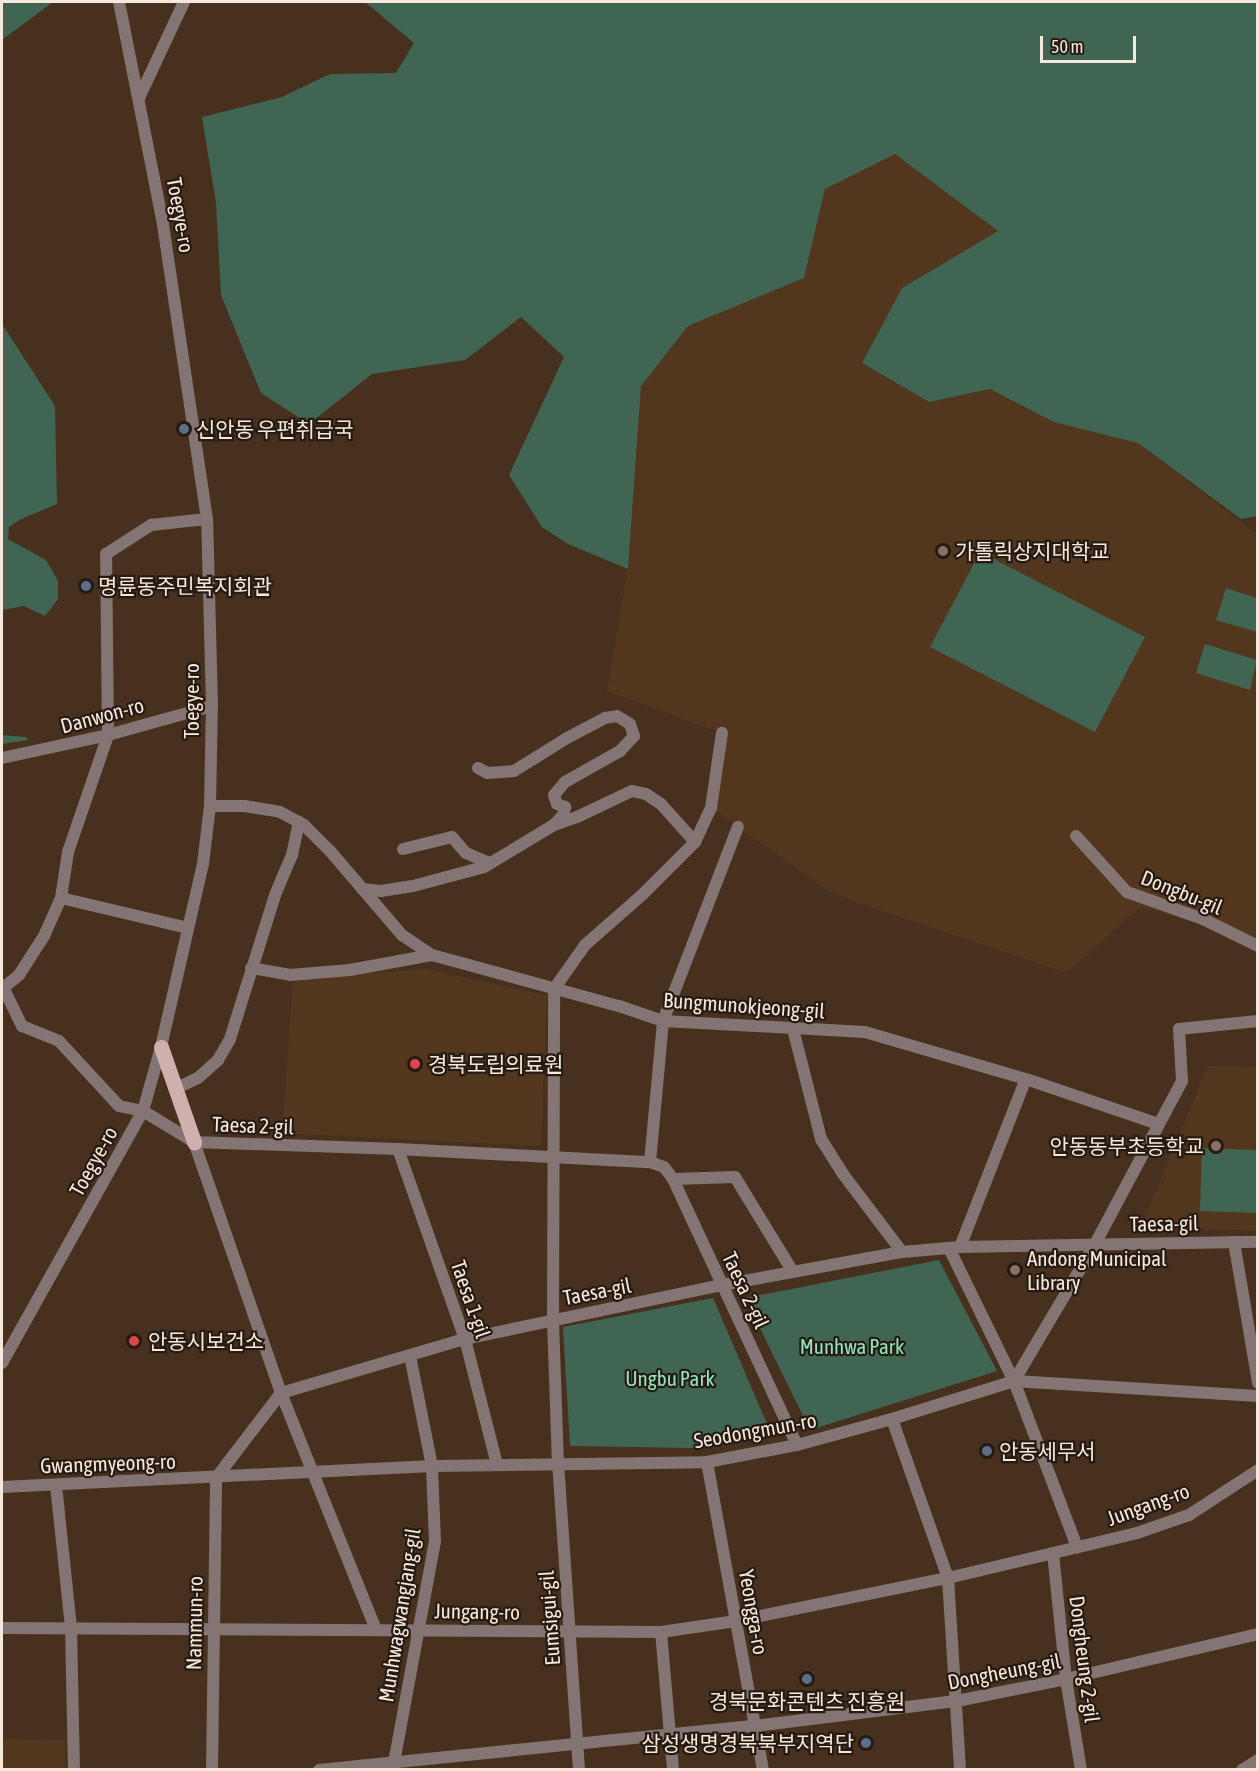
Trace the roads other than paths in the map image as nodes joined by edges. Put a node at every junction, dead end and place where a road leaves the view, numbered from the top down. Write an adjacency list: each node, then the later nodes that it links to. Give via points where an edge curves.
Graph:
1 (119, 2): 3 (street, Toegye-ro)
2 (184, 2): 3 (street)
3 (139, 98): 4 (street, Toegye-ro, via 188,376)
4 (207, 519): 5 (street, Toegye-ro); 7 (street, via 152,525 106,554)
5 (212, 706): 7 (street, Danwon-ro); 10 (street, Toegye-ro)
6 (722, 733): 15 (street, via 711,808)
7 (108, 735): 8 (street, Danwon-ro); 19 (street, via 68,852)
8 (2, 758)
9 (478, 768): 12 (street, via 487,772 514,771 605,718 617,716 630,724 634,736 620,752 565,782 554,795 557,804 565,807)
10 (210, 806): 11 (street, Bungmunokjeong-gil, via 280,812); 20 (street, Toegye-ro, via 203,864)
11 (299, 822): 18 (street, Bungmunokjeong-gil); 23 (street, via 292,855)
12 (554, 825): 15 (street, via 632,791 661,804); 17 (street)
13 (738, 827): 27 (street)
14 (1076, 836): 21 (street, Dongbu-gil, via 1127,892 1203,919)
15 (695, 842): 25 (street, via 585,945)
16 (403, 849): 17 (street, via 452,837 466,853)
17 (490, 863): 18 (street, via 413,886 381,891)
18 (362, 889): 22 (street, Bungmunokjeong-gil, via 402,935)
19 (61, 898): 20 (street); 24 (street, via 44,936 19,975)
20 (188, 928): 29 (street, Toegye-ro)
21 (1257, 946)
22 (432, 955): 23 (street, via 350,970 290,975); 25 (street, Bungmunokjeong-gil)
23 (251, 968): 31 (street, via 230,1039 218,1060 198,1078)
24 (2, 987): 32 (street, via 22,1026 59,1041 119,1106)
25 (554, 989): 27 (street, Bungmunokjeong-gil); 36 (street)
26 (1257, 1021): 33 (street, via 1179,1029 1182,1082)
27 (663, 1022): 28 (street, Bungmunokjeong-gil); 37 (street)
28 (793, 1029): 30 (street, Bungmunokjeong-gil, via 865,1032); 43 (street, via 821,1139)
29 (161, 1047): 31 (main road); 32 (street, Toegye-ro)
30 (1026, 1079): 33 (street, Bungmunokjeong-gil); 42 (street)
31 (175, 1089): 34 (main road)
32 (142, 1111): 34 (street); 49 (street, Toegye-ro)
33 (1158, 1124): 41 (street)
34 (194, 1142): 35 (street, Taesa 2-gil); 52 (street, Taesa 2-gil)
35 (398, 1149): 36 (street, Taesa 2-gil); 47 (street, Taesa 1-gil)
36 (554, 1157): 37 (street, Taesa 2-gil); 46 (street, Eumsigui-gil)
37 (650, 1162): 38 (street, Taesa 2-gil, via 664,1167)
38 (673, 1179): 44 (street, via 735,1177); 45 (street, Taesa 2-gil)
39 (1234, 1242): 40 (street, Taesa-gil); 41 (street, Taesa-gil); 51 (street)
40 (1257, 1242)
41 (1095, 1244): 42 (street, Taesa-gil); 50 (street)
42 (955, 1247): 43 (street, Taesa-gil); 50 (street)
43 (902, 1252): 44 (street, Taesa-gil)
44 (793, 1272): 45 (street, Taesa-gil)
45 (722, 1285): 46 (street, Taesa-gil); 55 (street, Taesa 2-gil)
46 (553, 1319): 47 (street, Taesa-gil); 57 (street, Eumsigui-gil)
47 (465, 1339): 48 (street, Taesa-gil); 58 (street, Taesa 1-gil)
48 (410, 1356): 52 (street, Taesa-gil); 59 (street)
49 (2, 1363)
50 (1014, 1381): 53 (street, Seodongmun-ro); 54 (street, Seodongmun-ro); 65 (street)
51 (1257, 1383)
52 (281, 1393): 61 (street, Taesa 2-gil); 62 (street)
53 (1257, 1396)
54 (892, 1419): 55 (street, Seodongmun-ro); 67 (street)
55 (797, 1445): 56 (street, Seodongmun-ro)
56 (707, 1462): 57 (street, Seodongmun-ro); 68 (street, Yeongga-ro)
57 (558, 1464): 58 (street, Seodongmun-ro); 74 (street, Eumsigui-gil)
58 (497, 1465): 59 (street, Seodongmun-ro)
59 (432, 1466): 61 (street, Seodongmun-ro); 73 (street, Munhwagwangjang-gil, via 435,1542)
60 (1257, 1470): 65 (street, Jungang-ro, via 1189,1515 1137,1533)
61 (313, 1473): 62 (street, Seodongmun-ro); 72 (street, Taesa 2-gil)
62 (216, 1478): 63 (street, Gwangmyeong-ro); 71 (street, Nammun-ro)
63 (56, 1485): 64 (street, Gwangmyeong-ro); 70 (street)
64 (2, 1487)
65 (1077, 1547): 66 (street, Jungang-ro)
66 (1053, 1553): 67 (street, Jungang-ro); 77 (street, Dongheung 2-gil)
67 (948, 1578): 68 (street, Jungang-ro); 78 (street)
68 (736, 1621): 75 (street, Jungang-ro); 79 (street, Yeongga-ro)
69 (2, 1628): 70 (street, Jungang-ro)
70 (71, 1629): 71 (street, Jungang-ro); 84 (street)
71 (214, 1629): 72 (street, Jungang-ro); 85 (street, Nammun-ro)
72 (376, 1630): 73 (street, Jungang-ro)
73 (418, 1630): 74 (street, Jungang-ro); 83 (street, Munhwagwangjang-gil)
74 (569, 1632): 75 (street, Jungang-ro); 81 (street, Eumsigui-gil)
75 (661, 1632): 80 (street)
76 (1257, 1634): 77 (street, Dongheung-gil)
77 (1066, 1679): 78 (street, Dongheung-gil); 91 (street, Dongheung 2-gil)
78 (957, 1701): 79 (street, Dongheung-gil); 90 (street)
79 (755, 1726): 80 (street, Dongheung-gil); 89 (street, Yeongga-ro)
80 (670, 1734): 81 (street, Dongheung-gil); 88 (street)
81 (577, 1743): 83 (street, Dongheung-gil); 87 (street, Eumsigui-gil)
82 (1257, 1760): 92 (street)
83 (393, 1766): 86 (street, Dongheung-gil)
84 (74, 1770)
85 (212, 1770)
86 (318, 1770)
87 (579, 1770)
88 (673, 1770)
89 (763, 1770)
90 (960, 1770)
91 (1081, 1770)
92 (1242, 1770)

